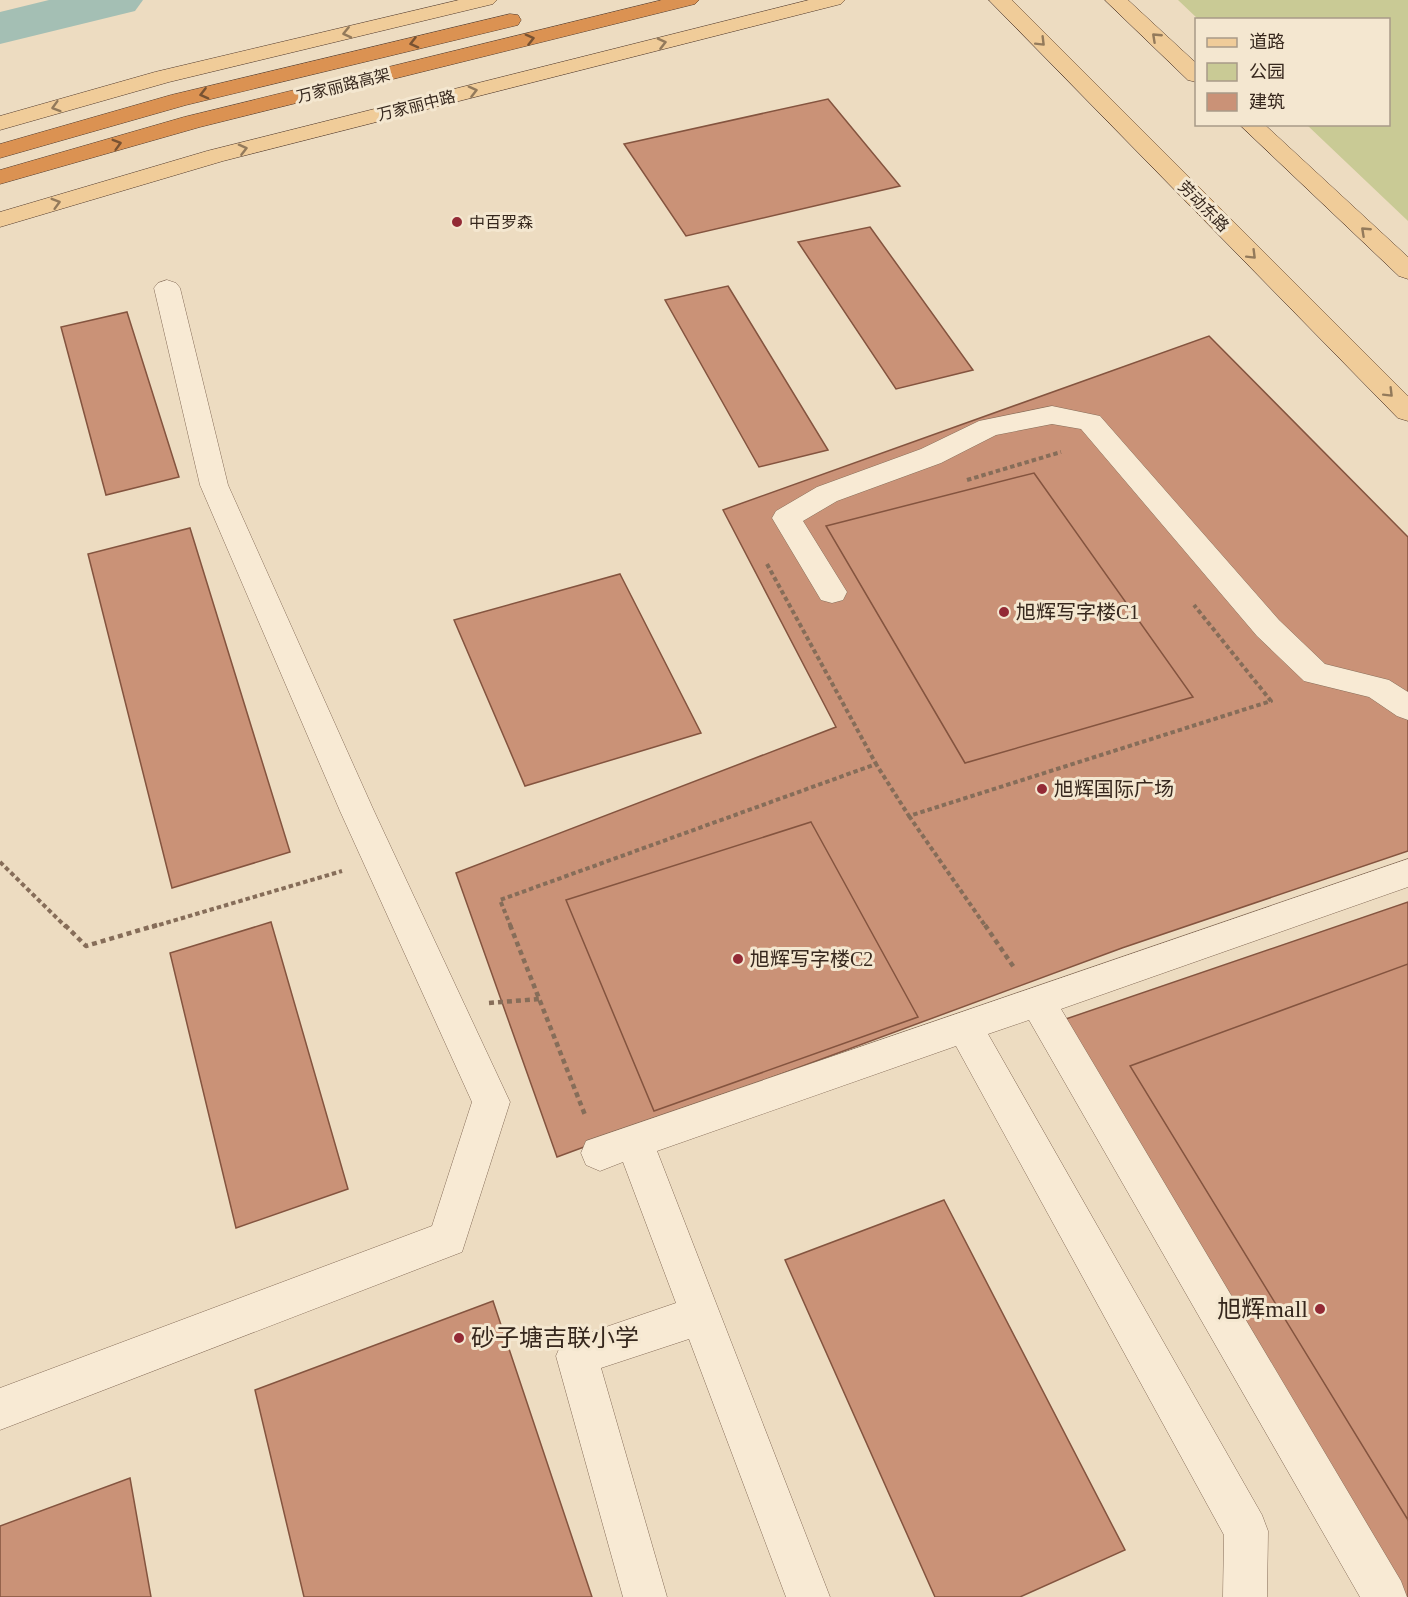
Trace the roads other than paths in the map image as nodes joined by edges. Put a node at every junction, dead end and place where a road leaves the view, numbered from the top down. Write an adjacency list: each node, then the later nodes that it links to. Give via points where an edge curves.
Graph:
1 (486, 0): 8 (main road, one-way to 8, via 163,77)
2 (688, 0): 11 (highway, 万家丽路高架, one-way to 2, via 192,122)
3 (834, 0): 12 (main road, 万家丽中路, one-way to 3, via 215,156)
4 (1000, 0): 15 (main road, 劳动东路, one-way to 15)
5 (1116, 0): 7 (main road, one-way to 5)
6 (535, 14): 10 (highway, 万家丽路高架, one-way to 10, via 179,100)
7 (1195, 73)
8 (0, 123)
9 (1252, 126): 13 (main road, one-way to 9)
10 (0, 151)
11 (0, 177)
12 (0, 220)
13 (1408, 271)
14 (167, 288): 22 (lane, via 214,485 491,1102 448,1239)
15 (1408, 412)
16 (832, 592): 17 (lane, via 786,518 826,494 931,456 989,427 1052,415 1090,422 1268,628 1315,673 1378,688)
17 (1408, 708)
18 (1408, 873): 19 (lane)
19 (1037, 1001): 20 (lane); 26 (lane)
20 (964, 1026): 21 (lane, via 617,1147); 25 (lane, via 1246,1531)
21 (701, 1315): 23 (lane, via 577,1356); 24 (lane)
22 (0, 1409)
23 (645, 1597)
24 (808, 1597)
25 (1245, 1597)
26 (1385, 1597)

